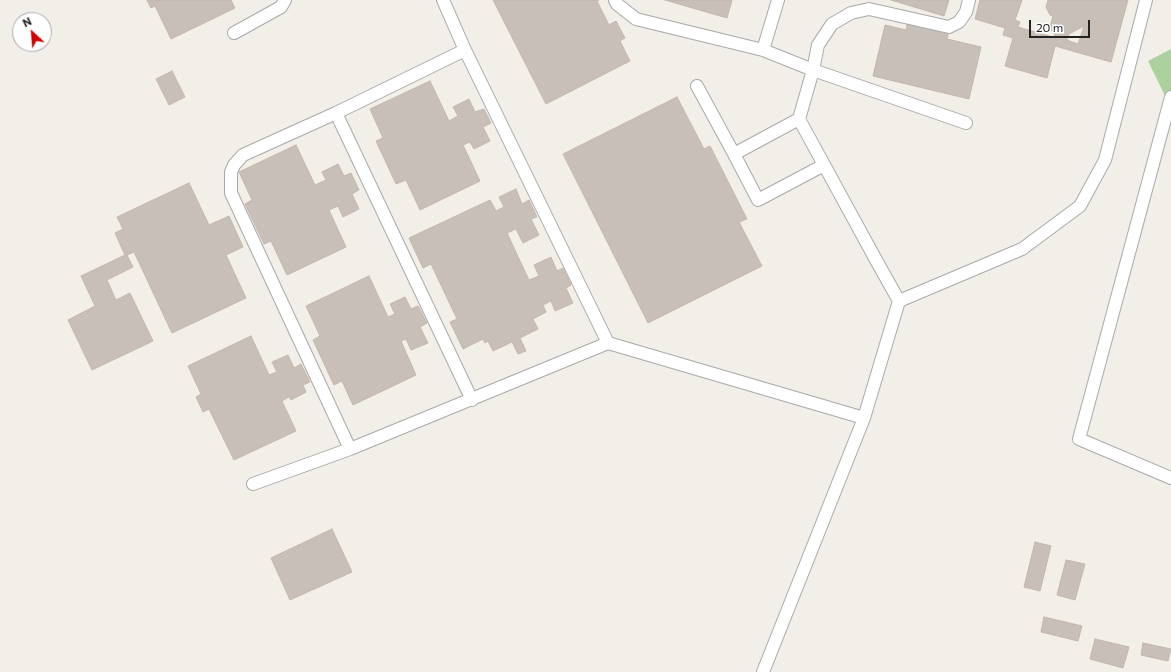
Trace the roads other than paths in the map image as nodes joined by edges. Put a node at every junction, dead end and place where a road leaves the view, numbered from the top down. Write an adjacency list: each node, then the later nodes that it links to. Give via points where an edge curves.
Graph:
1 (285, 0): 7 (lane, via 281,7)
2 (443, 0): 8 (lane)
3 (615, 0): 9 (lane, via 636,19)
4 (778, 0): 9 (lane)
5 (970, 0): 10 (lane, via 959,22 949,27 869,9 851,13 832,24 818,45)
6 (1146, 0): 18 (lane, via 1105,160 1080,206 1022,249)
7 (234, 33)
8 (465, 50): 13 (lane); 19 (lane)
9 (763, 50): 10 (lane)
10 (813, 70): 14 (lane); 15 (lane)
11 (697, 86): 16 (lane)
12 (1171, 97): 23 (lane, via 1079,439)
13 (336, 113): 20 (lane); 22 (lane, via 242,155 231,172 231,193)
14 (799, 119): 16 (lane); 17 (lane)
15 (966, 123)
16 (734, 154): 17 (lane, via 758,200)
17 (824, 165): 18 (lane)
18 (899, 301): 21 (lane)
19 (608, 343): 20 (lane); 21 (lane)
20 (472, 400): 22 (lane)
21 (864, 418): 25 (lane)
22 (350, 449): 24 (lane)
23 (1171, 478)
24 (253, 484)
25 (763, 672)

